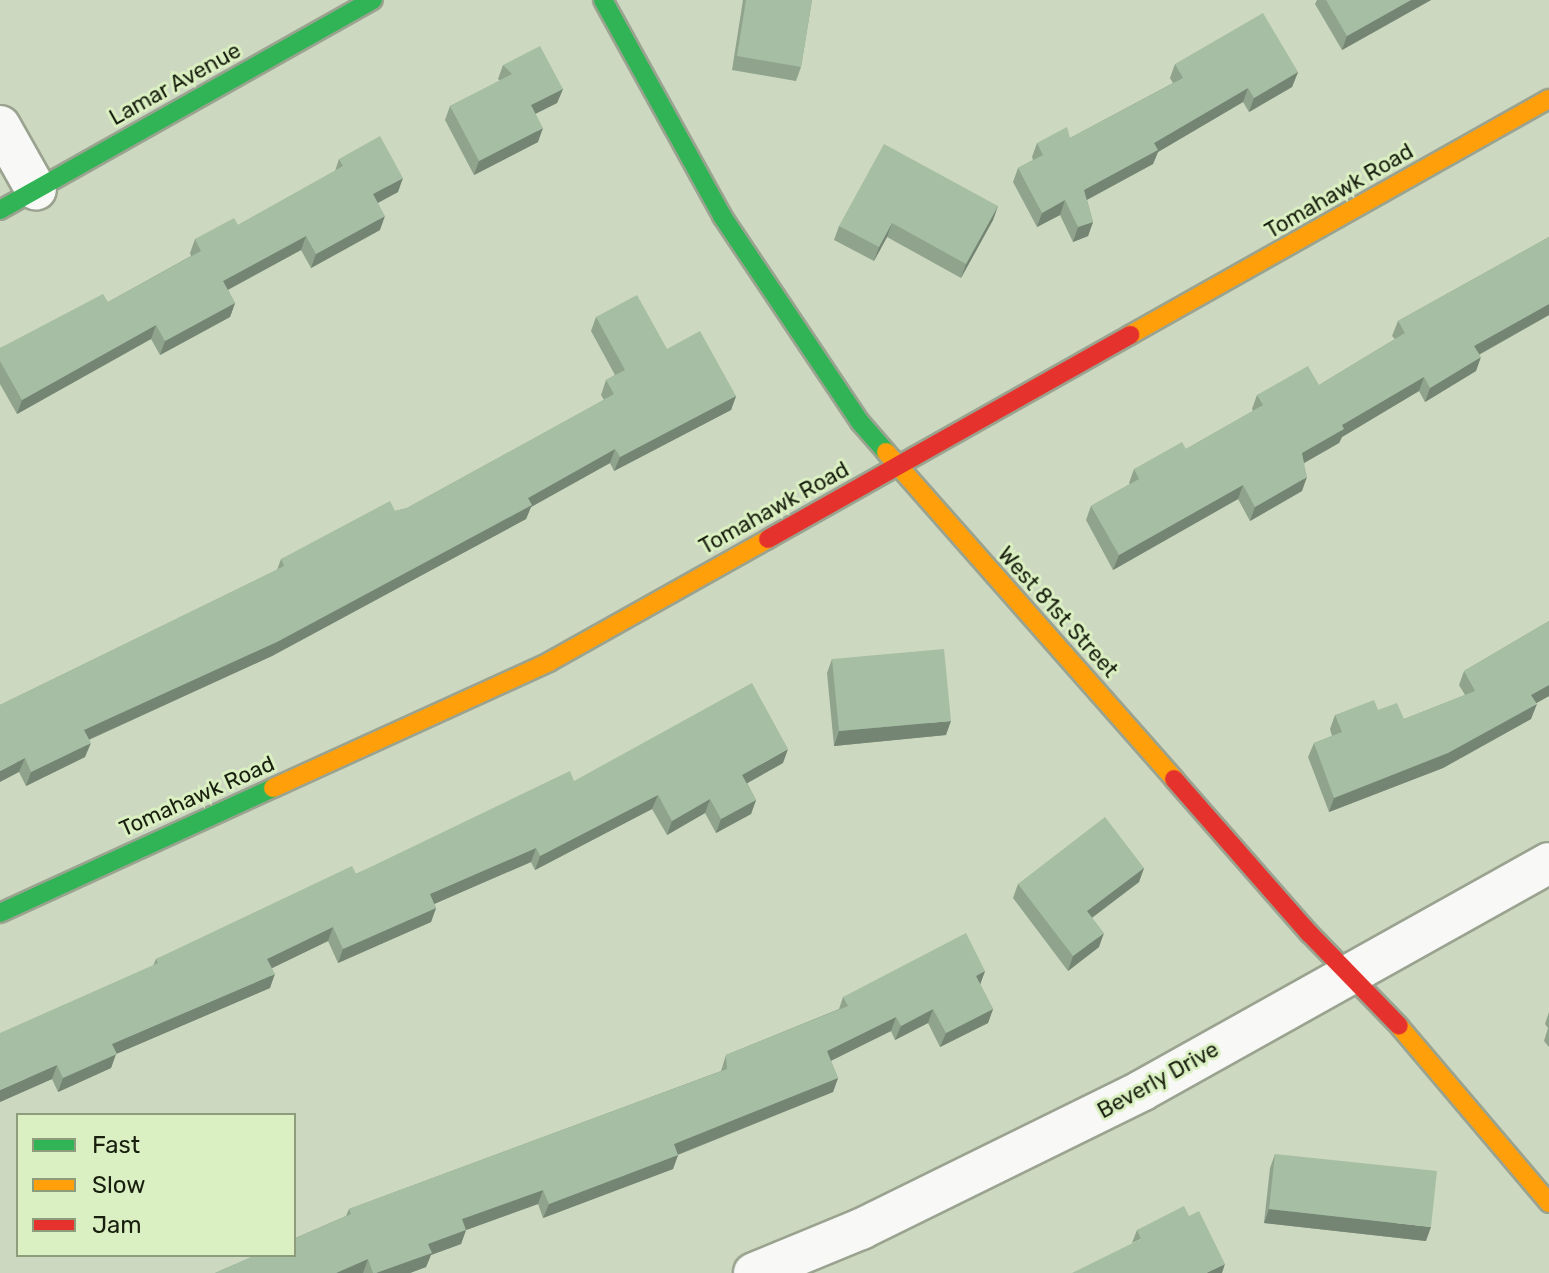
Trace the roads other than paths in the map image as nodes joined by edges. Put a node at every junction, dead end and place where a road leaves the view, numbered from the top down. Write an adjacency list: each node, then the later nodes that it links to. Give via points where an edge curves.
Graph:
1 (373, 0): 5 (street, Lamar Avenue)
2 (603, 0): 7 (street, West 81st Street, via 730,229 805,344)
3 (1549, 99): 7 (street, Tomahawk Road)
4 (0, 126): 5 (street)
5 (36, 190): 6 (street, Lamar Avenue)
6 (0, 210)
7 (897, 467): 9 (street, Tomahawk Road, via 549,662); 10 (street, West 81st Street)
8 (1549, 863): 10 (street, Beverly Drive)
9 (0, 913)
10 (1351, 975): 11 (street, West 81st Street); 12 (street, Beverly Drive, via 1022,1153)
11 (1549, 1203)
12 (754, 1273)

